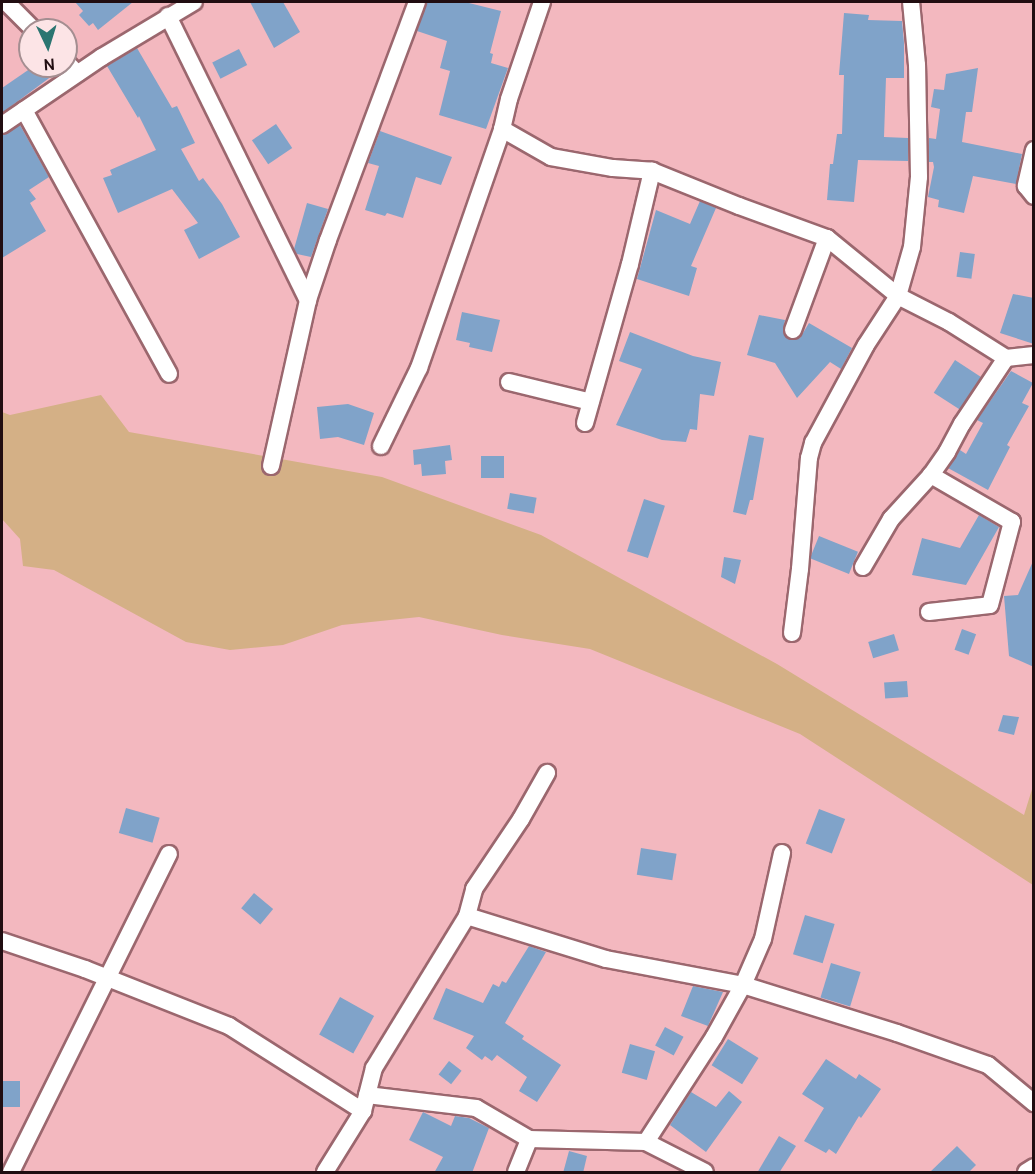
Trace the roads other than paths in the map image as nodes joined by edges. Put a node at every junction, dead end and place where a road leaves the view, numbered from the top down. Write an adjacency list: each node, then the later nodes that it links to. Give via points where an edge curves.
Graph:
1 (6, 2): 7 (street)
2 (194, 2): 6 (street)
3 (417, 2): 18 (street)
4 (542, 2): 12 (street)
5 (911, 2): 17 (street, via 918,65 919,177 912,247)
6 (168, 16): 8 (street); 18 (street)
7 (22, 18)
8 (78, 65)
9 (61, 78): 10 (street)
10 (24, 110): 11 (street); 22 (street)
11 (2, 125)
12 (502, 129): 14 (street, via 551,157); 26 (street, via 419,368)
13 (1034, 150): 15 (street, via 1026,186)
14 (652, 171): 16 (street); 24 (street)
15 (1034, 196)
16 (827, 238): 17 (street); 19 (street)
17 (898, 296): 21 (street); 31 (street, via 866,345 813,443)
18 (308, 300): 27 (street)
19 (794, 330)
20 (1034, 355): 21 (street)
21 (1006, 358): 28 (street)
22 (169, 374)
23 (509, 382): 24 (street)
24 (591, 402): 25 (street)
25 (585, 423)
26 (381, 446)
27 (271, 466)
28 (931, 475): 29 (street, via 891,519); 30 (street, via 1012,522 990,605)
29 (862, 567)
30 (929, 612)
31 (792, 633)
32 (547, 774): 35 (street, via 474,889)
33 (782, 853): 38 (street, via 763,939)
34 (169, 854): 37 (street)
35 (467, 916): 38 (street, via 606,959); 39 (street, via 374,1068)
36 (2, 941): 37 (street)
37 (107, 978): 39 (street, via 229,1026); 44 (street)
38 (742, 985): 40 (street, via 988,1065); 42 (street)
39 (365, 1103): 41 (street, via 476,1108); 45 (street)
40 (1034, 1103)
41 (529, 1138): 42 (street); 46 (street)
42 (646, 1142): 47 (street)
43 (1034, 1167): 48 (street)
44 (11, 1173)
45 (325, 1173)
46 (516, 1173)
47 (705, 1173)
48 (1026, 1173)

